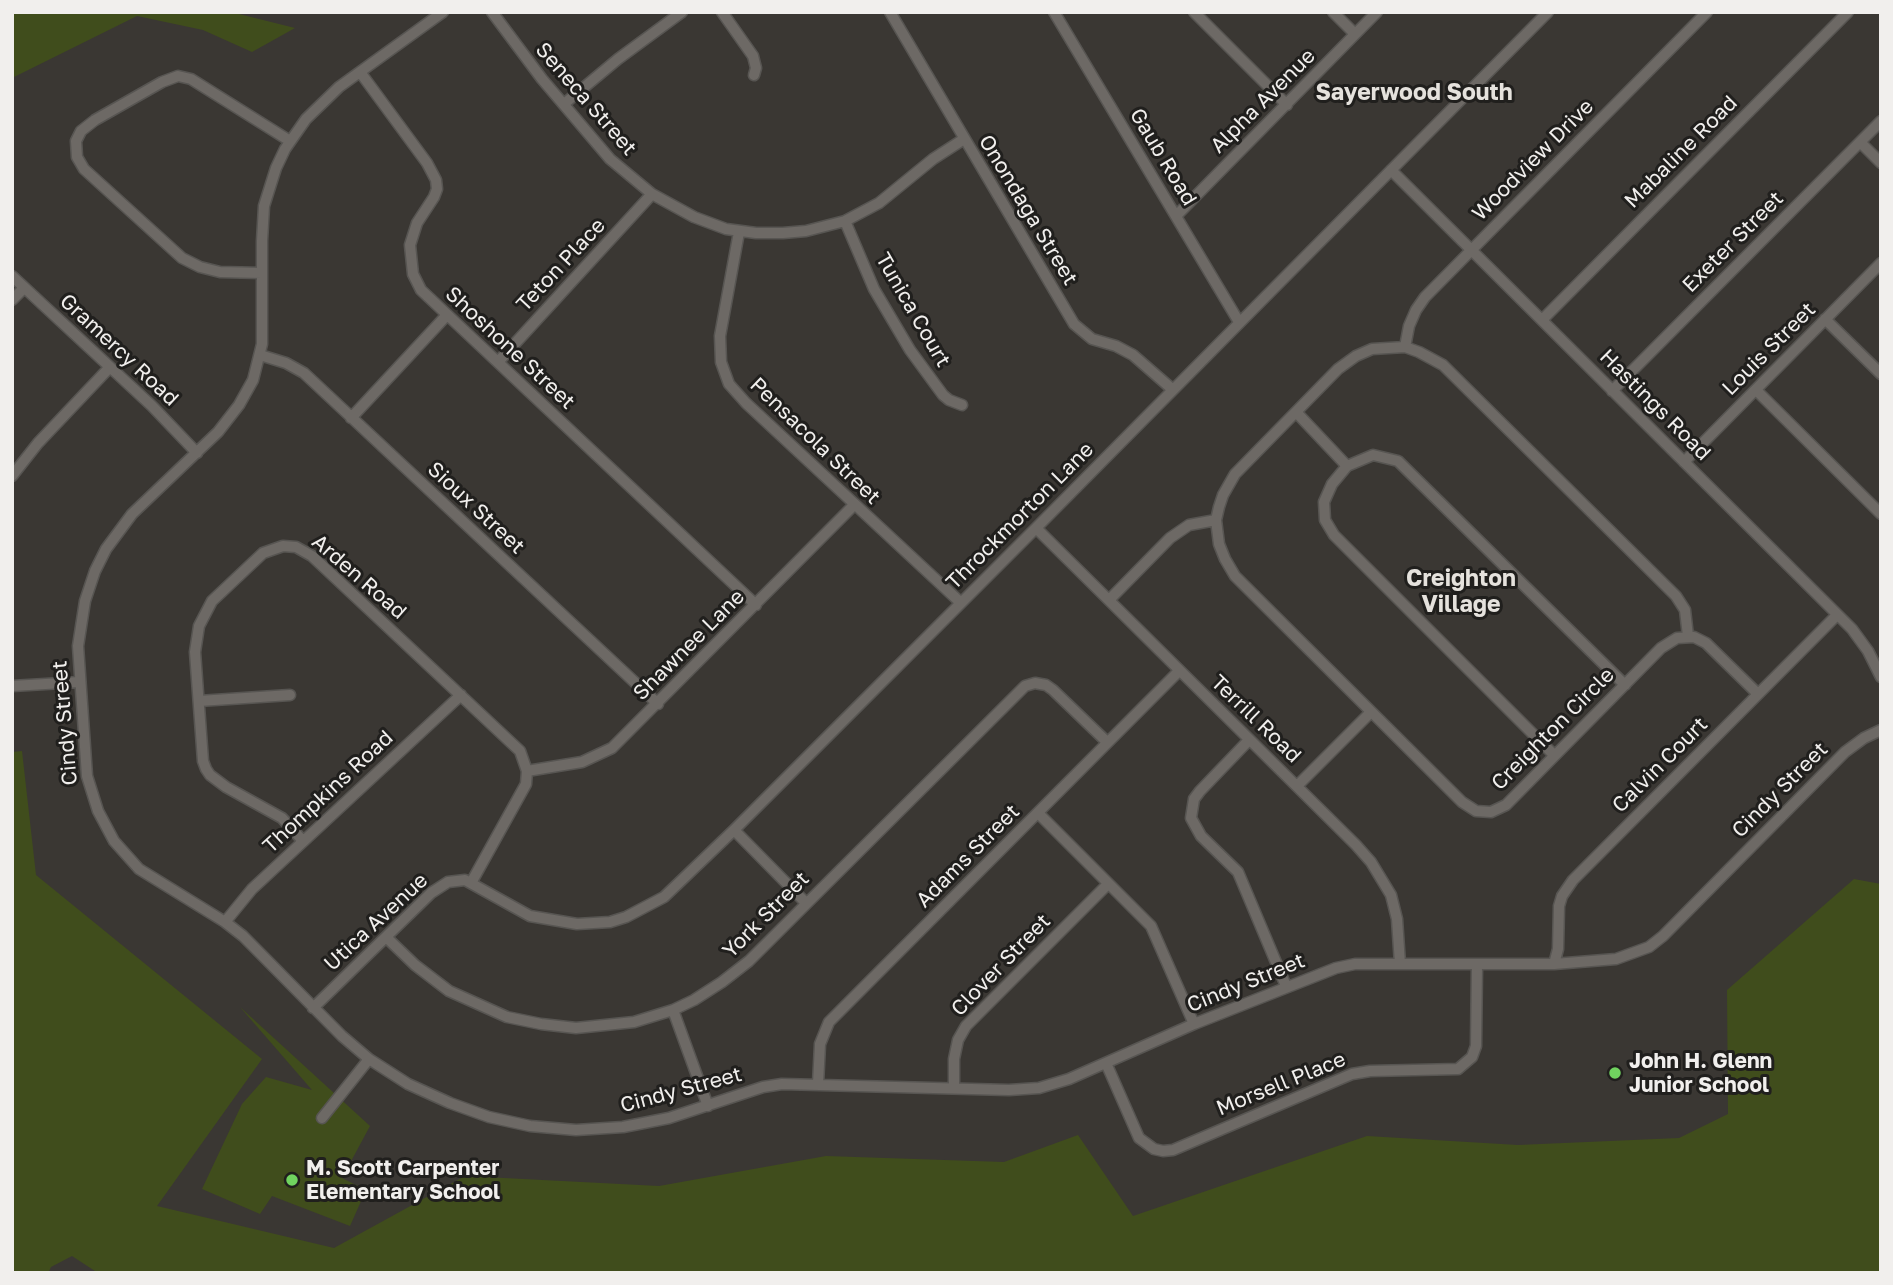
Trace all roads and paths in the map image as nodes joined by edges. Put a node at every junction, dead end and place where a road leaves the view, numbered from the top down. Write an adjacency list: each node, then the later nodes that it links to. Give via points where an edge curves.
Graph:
1 (443, 12): 14 (street, Cindy Street)
2 (492, 12): 16 (street, Seneca Street)
3 (682, 12): 16 (street)
4 (722, 12): 15 (street, via 753,56)
5 (890, 12): 19 (street, Onondaga Street)
6 (1054, 12): 25 (street, Gaub Road)
7 (1194, 12): 17 (street)
8 (1333, 12): 13 (street)
9 (1377, 12): 13 (street, Alpha Avenue)
10 (1548, 12): 23 (street, Throckmorton Lane)
11 (1707, 12): 28 (street, Woodview Drive)
12 (1848, 12): 36 (street, Mabaline Road)
13 (1355, 34): 17 (street, Alpha Avenue)
14 (360, 72): 20 (street, Cindy Street, via 322,102); 34 (street, Shoshone Street, via 436,180 434,197 414,230 410,260 421,290)
15 (754, 75)
16 (564, 104): 24 (street, Seneca Street, via 610,159)
17 (1287, 105): 25 (street, Alpha Avenue)
18 (1881, 121): 21 (street, Exeter Street)
19 (964, 139): 26 (street, Seneca Street, via 879,203); 43 (street, Onondaga Street, via 1074,324 1092,339 1133,355)
20 (290, 141): 30 (street, Cindy Street, via 264,206); 30 (street, via 191,79 178,76 94,120 76,141 84,169 183,258 220,272)
21 (1860, 142): 22 (street); 45 (street, Exeter Street)
22 (1881, 163)
23 (1391, 170): 28 (street, Hastings Road); 37 (street, Throckmorton Lane)
24 (652, 194): 27 (street, Seneca Street, via 694,217); 40 (street, Teton Place)
25 (1176, 216): 37 (street, Gaub Road)
26 (845, 221): 27 (street, Seneca Street, via 806,231); 46 (street, Tunica Court, via 874,289 910,350 943,395)
27 (739, 232): 53 (street, Pensacola Street, via 720,335 724,373 746,403)
28 (1471, 250): 36 (street, Hastings Road); 38 (street, Woodview Drive, via 1416,310)
29 (1881, 263): 35 (street, Louis Street)
30 (262, 273): 39 (street, Cindy Street)
31 (12, 276): 32 (street, Gramercy Road)
32 (24, 288): 33 (street); 41 (street, Gramercy Road)
33 (12, 300)
34 (446, 316): 40 (street, Shoshone Street); 48 (street)
35 (1825, 319): 42 (street); 44 (street, Louis Street)
36 (1542, 320): 45 (street, Hastings Road)
37 (1239, 322): 43 (street, Throckmorton Lane)
38 (1405, 348): 47 (street, Creighton Circle, via 1383,347 1356,356); 61 (street, Creighton Circle, via 1443,365 1676,596 1685,610)
39 (260, 355): 48 (street, Sioux Street, via 298,369); 49 (street, Cindy Street, via 239,405)
40 (498, 362): 59 (street, Shoshone Street)
41 (110, 367): 49 (street, Gramercy Road); 52 (street)
42 (1881, 374)
43 (1172, 389): 56 (street, Throckmorton Lane)
44 (1756, 390): 50 (street, Louis Street); 54 (street)
45 (1612, 391): 50 (street, Hastings Road)
46 (962, 405)
47 (1296, 412): 51 (street); 55 (street, Creighton Circle, via 1235,474)
48 (351, 418): 71 (street, Sioux Street)
49 (197, 453): 64 (street, Cindy Street, via 127,520 100,560 80,621)
50 (1684, 461): 60 (street, Hastings Road)
51 (1347, 466): 65 (street, via 1373,455 1398,461); 76 (street, via 1324,502 1325,520 1334,535)
52 (12, 476)
53 (854, 505): 58 (street, Pensacola Street); 59 (street, Shawnee Lane)
54 (1881, 514)
55 (1216, 520): 57 (street, via 1189,525 1170,538); 72 (street, Creighton Circle, via 1221,552 1236,576)
56 (1036, 528): 57 (street, Terrill Road); 58 (street, Throckmorton Lane)
57 (1109, 600): 62 (street, Terrill Road)
58 (960, 603): 80 (street, Throckmorton Lane)
59 (756, 605): 71 (street, Shawnee Lane)
60 (1837, 614): 63 (street, Hastings Road, via 1861,639); 67 (street, Calvin Court)
61 (1688, 636): 65 (street, Creighton Circle, via 1666,644); 67 (street, via 1706,643)
62 (1179, 671): 74 (street, Terrill Road); 75 (street, Adams Street)
63 (1881, 677)
64 (79, 682): 66 (street); 85 (street, Cindy Street, via 87,776 108,832 139,869)
65 (1625, 685): 76 (street, Creighton Circle)
66 (12, 686)
67 (1758, 694): 88 (street, Calvin Court, via 1567,887 1559,906 1559,949)
68 (290, 695): 70 (street)
69 (461, 695): 70 (street, Arden Road, via 312,556 284,546 263,554 206,608 195,643); 77 (street, Arden Road, via 520,751); 81 (street, Thompkins Road)
70 (199, 701): 81 (street, Arden Road, via 203,761 210,775 282,818)
71 (658, 704): 77 (street, Shawnee Lane, via 598,756)
72 (1371, 712): 76 (street, Creighton Circle, via 1476,811 1501,809); 78 (street)
73 (1881, 730): 88 (street, Cindy Street, via 1844,752 1649,947 1616,959)
74 (1249, 740): 78 (street, Terrill Road); 90 (street, via 1194,799 1191,818 1201,836 1238,872)
75 (1107, 742): 79 (street, Adams Street); 84 (street, York Street, via 1046,685 1025,686)
76 (1554, 755)
77 (527, 771): 82 (street, via 522,791)
78 (1297, 786): 87 (street, Terrill Road, via 1381,877 1397,919)
79 (1038, 813): 83 (street); 96 (street, Adams Street, via 829,1023 820,1044)
80 (734, 830): 82 (street, Throckmorton Lane, via 664,897 610,922 545,920); 84 (street)
81 (303, 841): 85 (street, Thompkins Road)
82 (471, 883): 86 (street, Utica Avenue, via 457,880 438,888)
83 (1108, 884): 93 (street, via 1151,926); 97 (street, Clover Street, via 966,1026 956,1049)
84 (806, 903): 92 (street, York Street, via 736,972)
85 (225, 922): 91 (street, Cindy Street)
86 (387, 938): 91 (street, Utica Avenue); 92 (street, York Street, via 449,991 507,1017 559,1027 593,1027 634,1022)
87 (1400, 964): 89 (street, Cindy Street); 90 (street, Cindy Street, via 1355,964)
88 (1554, 964): 89 (street, Cindy Street)
89 (1477, 965): 95 (street, Morsell Place, via 1476,1046 1469,1061 1458,1069 1352,1074 1173,1150 1154,1149 1139,1138)
90 (1286, 986): 93 (street, Cindy Street)
91 (313, 1008): 94 (street, Cindy Street)
92 (674, 1010): 98 (street)
93 (1194, 1024): 95 (street, Cindy Street)
94 (369, 1059): 98 (street, Cindy Street, via 437,1098 530,1126 576,1130 623,1127); 99 (street)
95 (1106, 1063): 97 (street, Cindy Street, via 1039,1088)
96 (818, 1084): 97 (street, Cindy Street); 98 (street, Cindy Street, via 763,1087)
97 (954, 1088)
98 (708, 1106)
99 (323, 1118)

